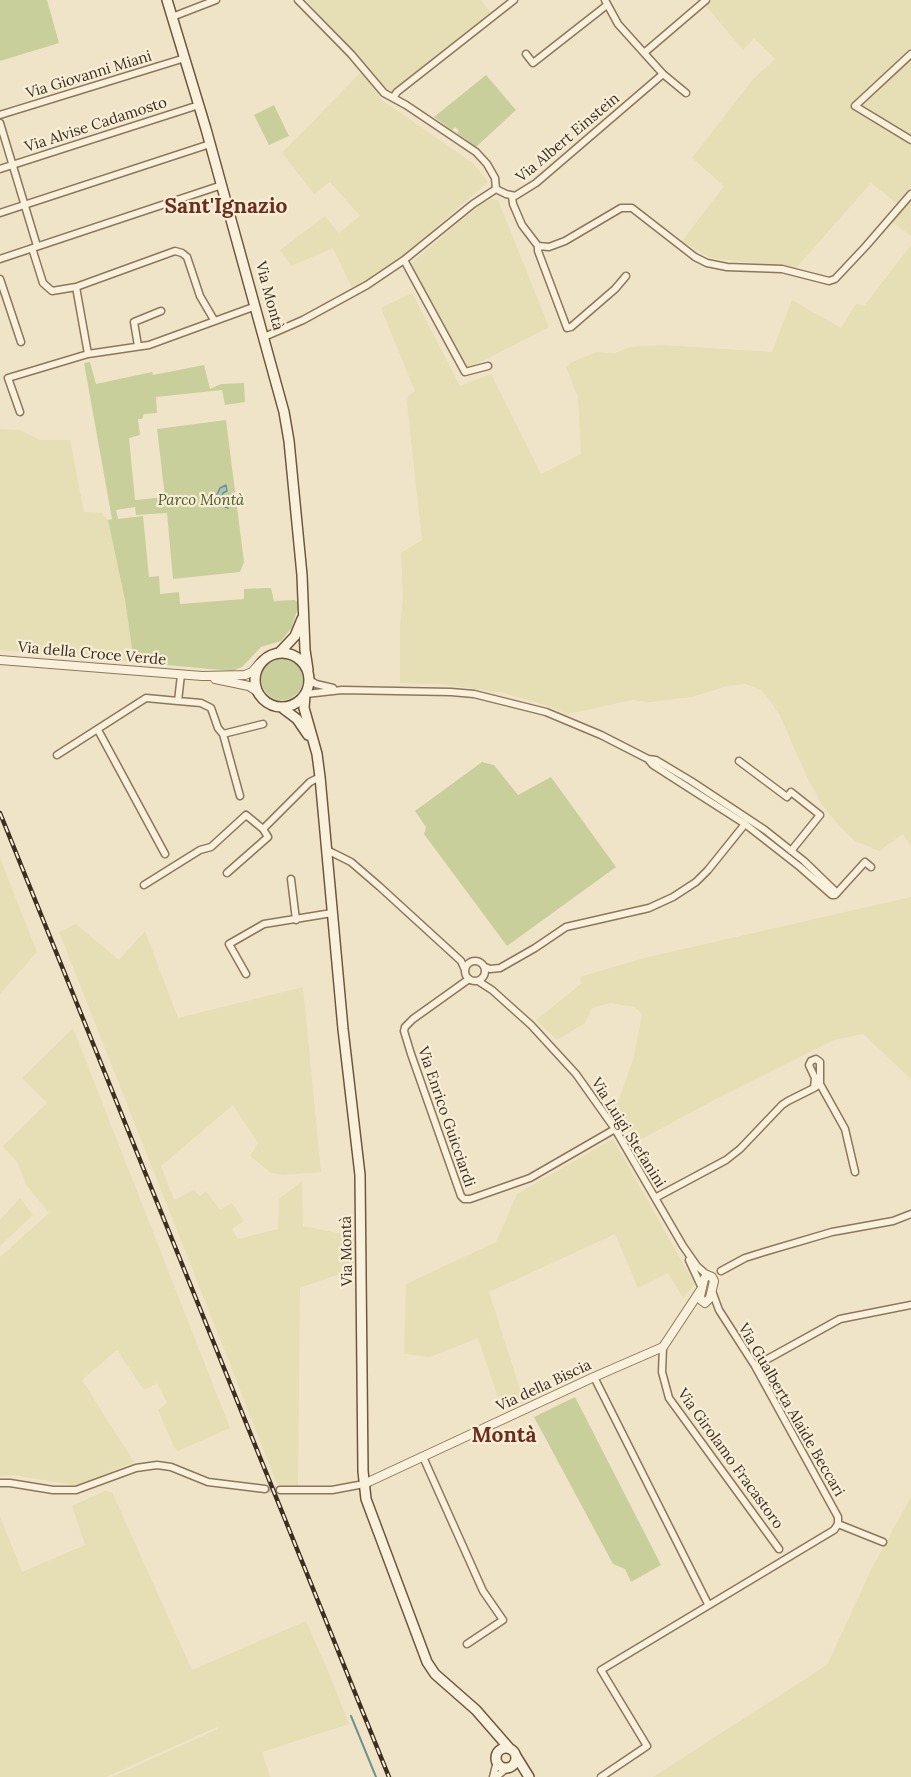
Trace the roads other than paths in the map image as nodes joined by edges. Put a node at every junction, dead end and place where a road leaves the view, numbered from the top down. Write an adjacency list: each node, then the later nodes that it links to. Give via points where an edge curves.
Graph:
1 (167, 0): 7 (main road, Via Montà)
2 (216, 0): 7 (street)
3 (298, 0): 14 (street)
4 (514, 0): 14 (street)
5 (706, 0): 8 (street)
6 (606, 3): 8 (street, via 618,24); 9 (street, via 533,63)
7 (172, 17): 11 (main road, Via Montà)
8 (644, 53): 12 (street)
9 (526, 54)
10 (911, 54): 18 (street, via 855,106)
11 (185, 58): 15 (main road, Via Montà); 16 (street, Via Giovanni Miani)
12 (663, 74): 13 (street); 25 (street, Via Albert Einstein, via 536,183)
13 (686, 93)
14 (393, 98): 23 (street, via 476,152 494,173)
15 (199, 105): 19 (main road, Via Montà); 20 (street, Via Alvise Cadamosto)
16 (0, 115)
17 (0, 123): 20 (street)
18 (911, 140)
19 (210, 144): 22 (main road, Via Montà); 26 (street)
20 (13, 165): 21 (street, Via Alvise Cadamosto); 26 (street)
21 (0, 169)
22 (222, 185): 29 (street); 35 (main road, Via Montà)
23 (496, 189): 25 (street, Via Albert Einstein); 31 (street)
24 (911, 194): 28 (street, via 829,281 782,269 707,263 632,208 621,208 565,241)
25 (512, 196): 28 (street, via 522,225)
26 (25, 205): 27 (street); 29 (street)
27 (0, 213)
28 (538, 246): 32 (street, via 567,328 609,295)
29 (34, 247): 30 (street); 34 (street, via 43,283 52,291)
30 (0, 259)
31 (404, 260): 38 (street, via 341,300); 42 (street, via 465,372)
32 (626, 276)
33 (0, 279): 39 (street)
34 (76, 287): 37 (street, via 175,251 187,257 200,296); 41 (street)
35 (256, 306): 37 (street); 38 (main road, Via Montà)
36 (161, 311): 40 (street, via 134,322)
37 (214, 320): 40 (street)
38 (264, 337): 44 (main road, Via Montà, via 289,441)
39 (21, 342)
40 (138, 346): 41 (street)
41 (88, 354): 43 (street, via 9,378)
42 (488, 366)
43 (20, 412)
44 (305, 608): 45 (main road, Via Montà, via 295,636); 49 (main road, Via Montà)
45 (280, 652): 47 (main road, Via Montà); 49 (main road, via 300,659)
46 (0, 660): 48 (street, Via della Croce Verde)
47 (260, 663): 50 (street, Via della Croce Verde, via 245,675); 52 (main road, via 255,675)
48 (181, 675): 50 (street, Via della Croce Verde); 54 (street, Via della Croce Verde)
49 (309, 675): 51 (street, via 316,684); 53 (main road, Via Montà)
50 (202, 676): 52 (street, Via della Croce Verde, via 249,686)
51 (342, 690): 53 (street); 61 (street, via 451,692 509,702 562,718)
52 (258, 692): 55 (main road, Via Montà, via 263,700)
53 (305, 694): 55 (main road, via 294,705); 59 (main road, Via Montà, via 304,708)
54 (178, 701): 57 (street, via 146,698); 58 (street, via 206,705)
55 (280, 707): 59 (main road, Via Montà, via 304,727)
56 (263, 724): 58 (street)
57 (98, 730): 60 (street); 72 (street)
58 (223, 734): 64 (street)
59 (316, 750): 63 (main road, Via Montà)
60 (57, 755)
61 (648, 759): 65 (street, via 656,760); 66 (street)
62 (739, 761): 71 (street, via 787,797 791,792 820,815)
63 (320, 777): 67 (street, via 310,782); 69 (main road, Via Montà)
64 (240, 796)
65 (726, 803): 66 (street); 68 (street)
66 (745, 824): 68 (street); 70 (street); 84 (street, via 708,870 673,897 649,908 566,927 500,968)
67 (263, 829): 75 (street, via 268,837); 77 (street, via 246,815 211,847)
68 (763, 829): 71 (street)
69 (327, 850): 79 (main road, Via Montà); 81 (street, via 362,871)
70 (778, 850): 71 (street); 73 (street)
71 (791, 851): 73 (street); 78 (street)
72 (165, 854)
73 (800, 867): 78 (street, via 829,893)
74 (871, 867): 78 (street, via 866,862)
75 (227, 873)
76 (291, 879): 80 (street)
77 (144, 885)
78 (836, 894)
79 (332, 913): 80 (street); 106 (main road, Via Montà, via 360,1175)
80 (296, 920): 85 (street, via 264,924 229,944)
81 (461, 961): 82 (street); 83 (street)
82 (469, 963): 83 (street); 84 (street, via 477,962)
83 (465, 970): 86 (street)
84 (485, 971): 87 (street); 88 (street, Via Luigi Stefanini)
85 (246, 974)
86 (469, 979): 87 (street, Via Luigi Stefanini); 89 (street, Via Enrico Guicciardi, via 412,1019 404,1031 460,1196 470,1199 530,1178)
87 (478, 981): 88 (street, Via Luigi Stefanini)
88 (492, 990): 89 (street, Via Luigi Stefanini, via 559,1054)
89 (615, 1129): 91 (street, Via Luigi Stefanini)
90 (855, 1172): 91 (street, via 845,1129 817,1086 782,1105 726,1160)
91 (655, 1198): 93 (street, Via Luigi Stefanini)
92 (911, 1214): 94 (street, via 745,1258)
93 (683, 1246): 94 (street, Via Luigi Stefanini, via 697,1266); 95 (street, Via Luigi Stefanini)
94 (711, 1277): 95 (street, via 704,1280); 96 (street)
95 (702, 1288): 97 (street, via 700,1298); 100 (street)
96 (712, 1291): 97 (street); 99 (street, Via Gualberta Alaide Beccari)
97 (704, 1302): 99 (street); 100 (street)
98 (911, 1305): 102 (street, via 840,1319)
99 (719, 1310): 102 (street, Via Gualberta Alaide Beccari)
100 (687, 1311): 101 (street)
101 (663, 1347): 103 (street, Via della Biscia); 111 (street, Via Girolamo Fracastoro, via 662,1372 669,1398)
102 (755, 1366): 109 (street, Via Gualberta Alaide Beccari, via 838,1517)
103 (594, 1377): 104 (street, Via della Biscia); 112 (street)
104 (423, 1457): 106 (street, Via della Biscia); 113 (street, via 483,1591 503,1620)
105 (0, 1483): 107 (street, via 76,1490 157,1464 208,1482)
106 (364, 1484): 108 (street, via 332,1490); 114 (main road, Via Montà, via 366,1499 427,1662)
107 (265, 1489)
108 (280, 1490)
109 (838, 1524): 110 (street); 112 (street, via 834,1530)
110 (883, 1542)
111 (779, 1549)
112 (708, 1604): 120 (street, via 601,1670 647,1746)
113 (466, 1644)
114 (484, 1719): 115 (main road, Via Montà); 116 (main road, Via Montà)
115 (513, 1753): 116 (main road, via 502,1749); 117 (main road, via 515,1763); 119 (main road, Via Montà)
116 (498, 1757): 117 (main road, via 501,1766); 118 (street)
117 (509, 1768): 118 (street); 119 (main road)
118 (494, 1777)
119 (528, 1777)
120 (601, 1777)

